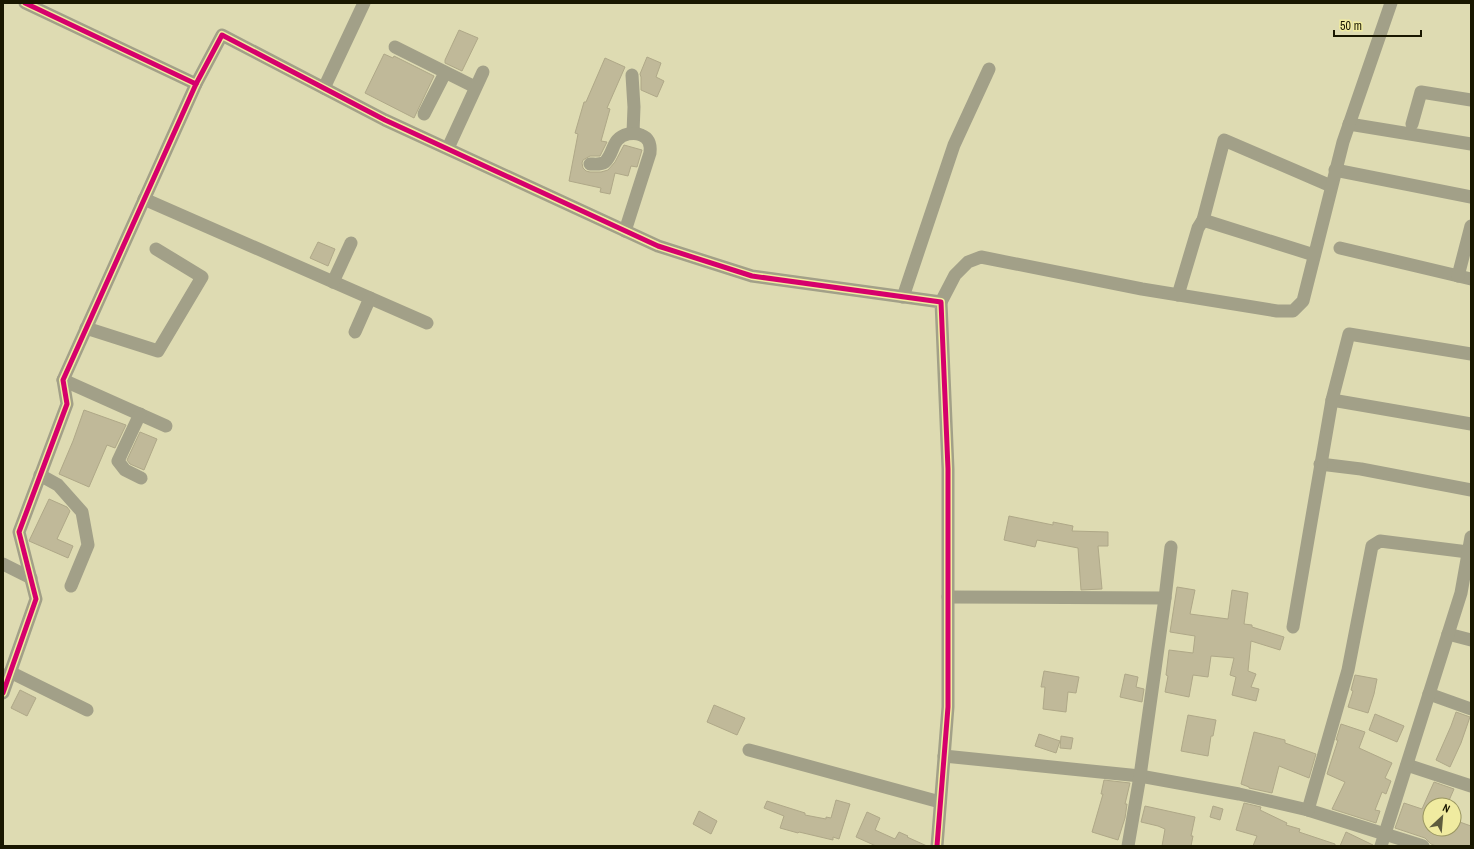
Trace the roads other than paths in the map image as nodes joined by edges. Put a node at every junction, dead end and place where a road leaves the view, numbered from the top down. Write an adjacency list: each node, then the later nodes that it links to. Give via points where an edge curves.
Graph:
1 (25, 3): 9 (street)
2 (364, 3): 10 (street)
3 (1390, 3): 14 (street)
4 (395, 47): 7 (street)
5 (989, 69): 35 (street, via 954,145)
6 (483, 72): 11 (street)
7 (445, 73): 11 (street); 13 (street)
8 (632, 75): 16 (street)
9 (196, 84): 10 (street, via 222,36); 23 (street)
10 (324, 88): 18 (street, via 385,120)
11 (475, 88): 18 (street)
12 (1471, 100): 15 (street, via 1421,92)
13 (424, 114)
14 (1349, 124): 17 (street); 20 (street)
15 (1412, 124)
16 (633, 133): 19 (street, via 623,135 617,140 606,161 601,164); 26 (street, via 648,139 650,153)
17 (1471, 144)
18 (448, 148): 26 (street)
19 (590, 164)
20 (1336, 170): 21 (street); 22 (street)
21 (1332, 186): 24 (street, via 1224,140); 30 (street)
22 (1471, 197)
23 (144, 199): 33 (street); 39 (street)
24 (1203, 220): 30 (street); 34 (street, via 1198,228)
25 (1471, 226): 31 (street)
26 (625, 230): 35 (street, via 658,246 752,276)
27 (351, 243): 33 (street)
28 (1340, 248): 31 (street)
29 (156, 249): 39 (street, via 202,277 158,351)
30 (1314, 255): 34 (street, via 1303,301 1293,310 1277,311)
31 (1458, 276): 32 (street)
32 (1471, 279)
33 (333, 282): 36 (street)
34 (1178, 294): 37 (street, via 981,257 968,262 955,275)
35 (903, 297): 37 (street)
36 (370, 298): 38 (street); 40 (street)
37 (941, 302): 57 (street, via 948,469)
38 (427, 323)
39 (86, 328): 42 (street)
40 (355, 332)
41 (1471, 354): 43 (street, via 1349,334)
42 (63, 380): 44 (street); 48 (street, via 67,404)
43 (1332, 400): 45 (street); 47 (street)
44 (140, 414): 46 (street); 49 (street, via 118,461 125,470)
45 (1471, 424)
46 (166, 426)
47 (1320, 464): 50 (street, via 1361,469); 59 (street)
48 (40, 475): 55 (street, via 19,532); 56 (street, via 58,485 82,512 88,545)
49 (141, 478)
50 (1471, 490)
51 (1471, 537): 53 (street)
52 (1171, 547): 58 (street)
53 (1468, 552): 60 (street, via 1460,594); 73 (street, via 1380,541 1372,546 1348,670)
54 (3, 564): 55 (street)
55 (31, 578): 62 (street, via 36,599)
56 (71, 586)
57 (948, 597): 58 (street); 68 (street, via 948,707)
58 (1165, 598): 70 (street)
59 (1293, 627)
60 (1448, 634): 61 (street); 64 (street)
61 (1471, 640)
62 (10, 672): 63 (street); 66 (street)
63 (3, 693)
64 (1429, 694): 65 (street); 69 (street)
65 (1471, 708)
66 (87, 710)
67 (749, 750): 72 (street)
68 (944, 756): 70 (street); 72 (street)
69 (1407, 765): 71 (street); 74 (street)
70 (1140, 776): 73 (street); 76 (street)
71 (1471, 786)
72 (940, 802): 75 (street)
73 (1308, 810): 74 (street)
74 (1383, 840): 77 (street)
75 (936, 846)
76 (1128, 846)
77 (1423, 846)

